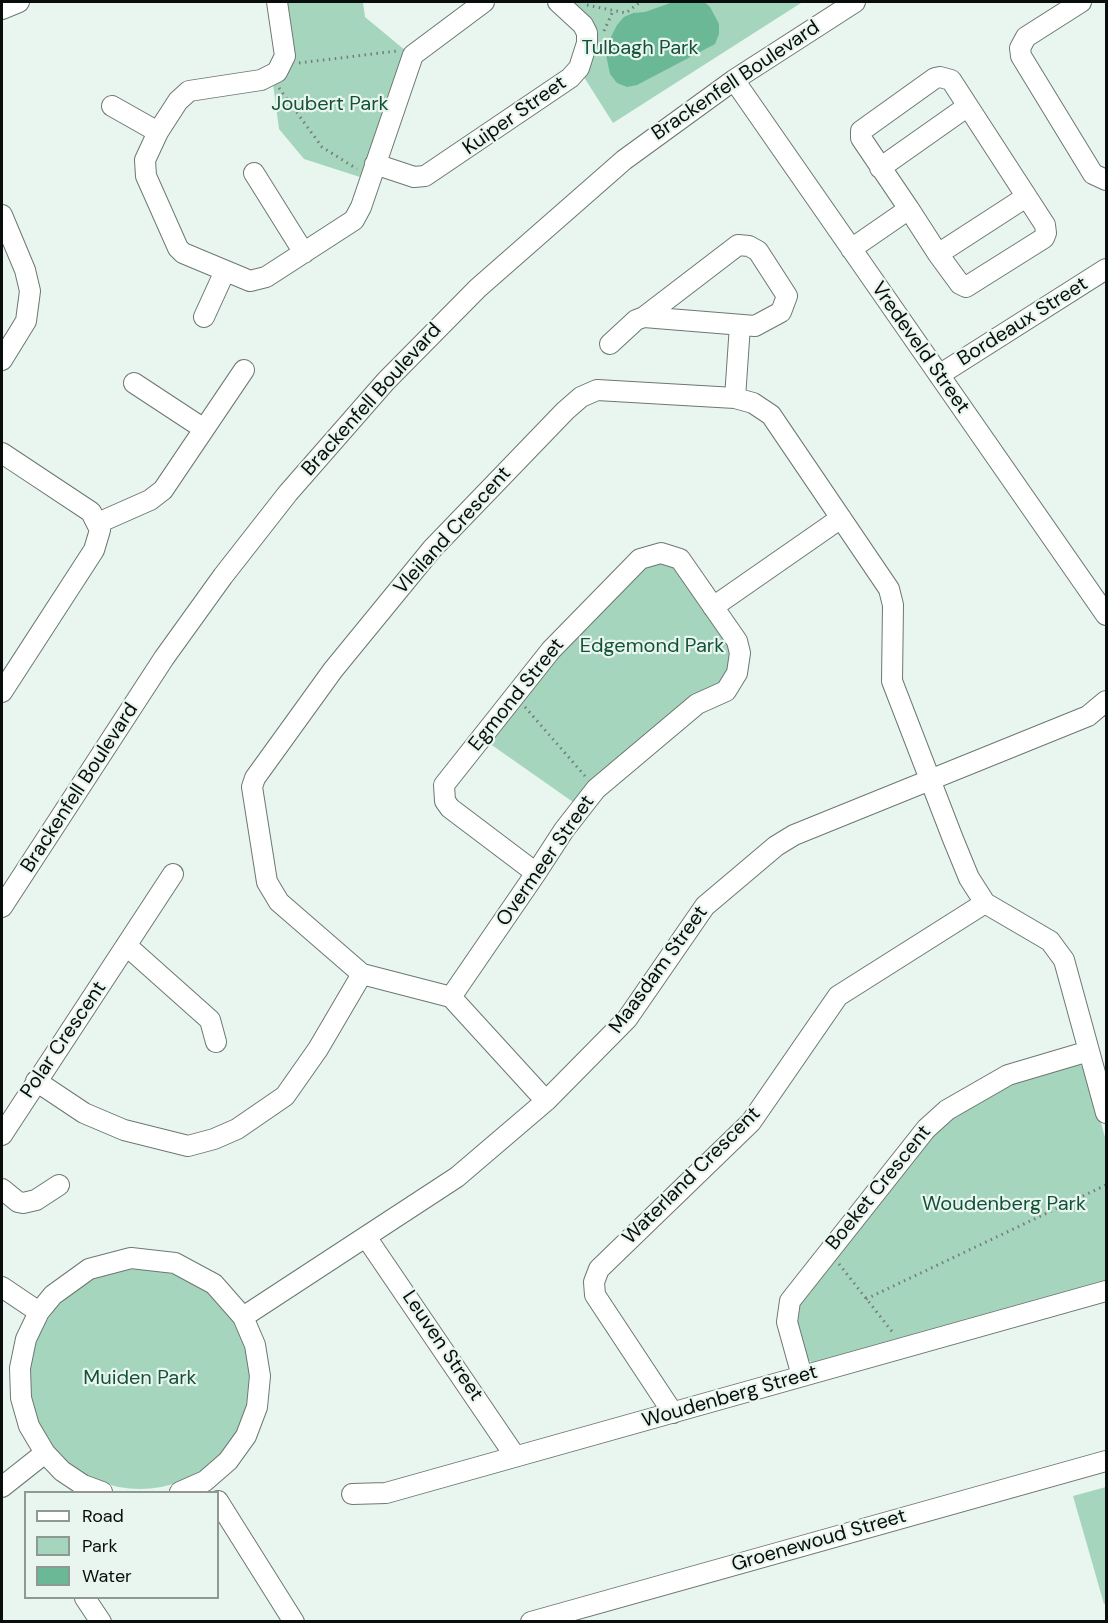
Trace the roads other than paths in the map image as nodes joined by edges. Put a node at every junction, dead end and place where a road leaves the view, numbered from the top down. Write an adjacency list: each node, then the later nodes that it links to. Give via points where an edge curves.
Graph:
1 (19, 2): 7 (street)
2 (277, 2): 11 (street, via 285,57 280,68 271,77 189,91)
3 (484, 2): 13 (street, via 413,55)
4 (558, 2): 13 (street, Kuiper Street, via 587,33 579,68 570,78 430,174 414,177)
5 (855, 2): 8 (street, Brackenfell Boulevard)
6 (1081, 2): 15 (street, via 1026,37 1020,48 1021,56 1093,174)
7 (2, 9)
8 (734, 80): 19 (street, Vredeveld Street); 46 (street, Brackenfell Boulevard, via 624,160 508,260 354,415 205,601)
9 (112, 106): 11 (street)
10 (968, 106): 12 (street); 12 (street, via 951,80 935,78 862,128 861,138); 16 (street)
11 (158, 132): 23 (street, via 148,149 144,168 173,242 183,254)
12 (880, 168): 17 (street)
13 (373, 171): 20 (street, via 354,220)
14 (254, 173): 20 (street)
15 (1107, 180)
16 (1026, 197): 21 (street); 21 (street, via 1045,225 1044,238 970,287 960,284)
17 (909, 209): 19 (street); 21 (street)
18 (2, 215): 28 (street, via 30,291 26,321)
19 (851, 249): 30 (street, Vredeveld Street)
20 (304, 253): 23 (street, via 261,279 244,279)
21 (938, 254)
22 (1107, 269): 30 (street, Bordeaux Street)
23 (225, 271): 24 (street)
24 (204, 317)
25 (644, 317): 26 (street); 26 (street, via 732,247 744,245 758,251 786,291 787,301 781,312 763,323); 27 (street)
26 (740, 325): 32 (street)
27 (610, 344)
28 (2, 360)
29 (244, 370): 33 (street)
30 (939, 375): 38 (street, Vredeveld Street)
31 (134, 383): 33 (street)
32 (735, 398): 35 (street, Vleiland Crescent, via 753,403 771,415); 48 (street, Vleiland Crescent, via 597,390 581,397 432,549 333,670 255,778 252,797 270,888 279,902)
33 (204, 429): 36 (street, via 157,496)
34 (2, 453): 36 (street, via 91,512)
35 (841, 518): 37 (street); 42 (street, Vleiland Crescent, via 889,589 893,605 892,681)
36 (98, 523): 39 (street, via 98,544)
37 (713, 607): 43 (street, Overmeer Street, via 737,641 740,653 732,681 726,690 697,704 596,789); 43 (street, Egmond Street, via 680,559 661,553 640,559 551,650 444,785 450,808)
38 (1107, 615)
39 (2, 692)
40 (1107, 701): 41 (street, Maasdam Street)
41 (1097, 715): 42 (street, Maasdam Street)
42 (930, 780): 45 (street, via 969,878); 53 (street, Maasdam Street, via 794,835 718,894 699,913 627,1019)
43 (536, 873): 49 (street, Overmeer Street)
44 (173, 874): 47 (street, Polar Crescent)
45 (985, 903): 51 (street, via 1050,941 1057,950 1064,960); 64 (street, Waterland Crescent, via 838,996 751,1122 599,1269 594,1282 596,1295)
46 (2, 907)
47 (127, 946): 50 (street, via 210,1020); 52 (street, Polar Crescent)
48 (362, 974): 49 (street, Vleiland Crescent); 52 (street, via 285,1096 237,1129 214,1139 188,1146 124,1130 84,1113)
49 (450, 997): 53 (street)
50 (216, 1042)
51 (1089, 1051): 54 (street); 63 (street, Boeket Crescent, via 1019,1070 947,1110 926,1129 792,1296 787,1322)
52 (36, 1081): 55 (street, Polar Crescent)
53 (546, 1101): 58 (street, Maasdam Street, via 457,1177)
54 (1107, 1113)
55 (2, 1136)
56 (59, 1185): 57 (street, via 36,1200 23,1203)
57 (2, 1189)
58 (366, 1236): 62 (street, Maasdam Street); 66 (street, Leuven Street)
59 (2, 1287): 61 (street)
60 (1107, 1291): 63 (street, Woudenberg Street)
61 (39, 1312): 62 (street, via 53,1295 89,1269 110,1262 153,1259 175,1263 204,1278 230,1299); 65 (street, via 26,1339 20,1368 21,1398)
62 (243, 1317): 69 (street, via 259,1365 257,1407 240,1444)
63 (802, 1376): 64 (street, Woudenberg Street)
64 (673, 1413): 66 (street, Woudenberg Street)
65 (45, 1453): 68 (street); 70 (street, via 62,1471)
66 (515, 1456): 72 (street, Woudenberg Street, via 386,1493)
67 (1107, 1461): 77 (street, Groenewoud Street)
68 (2, 1487)
69 (208, 1487): 71 (street)
70 (99, 1491)
71 (186, 1491)
72 (352, 1494)
73 (219, 1503): 76 (street)
74 (86, 1599): 75 (street)
75 (101, 1622)
76 (294, 1622)
77 (531, 1622)

